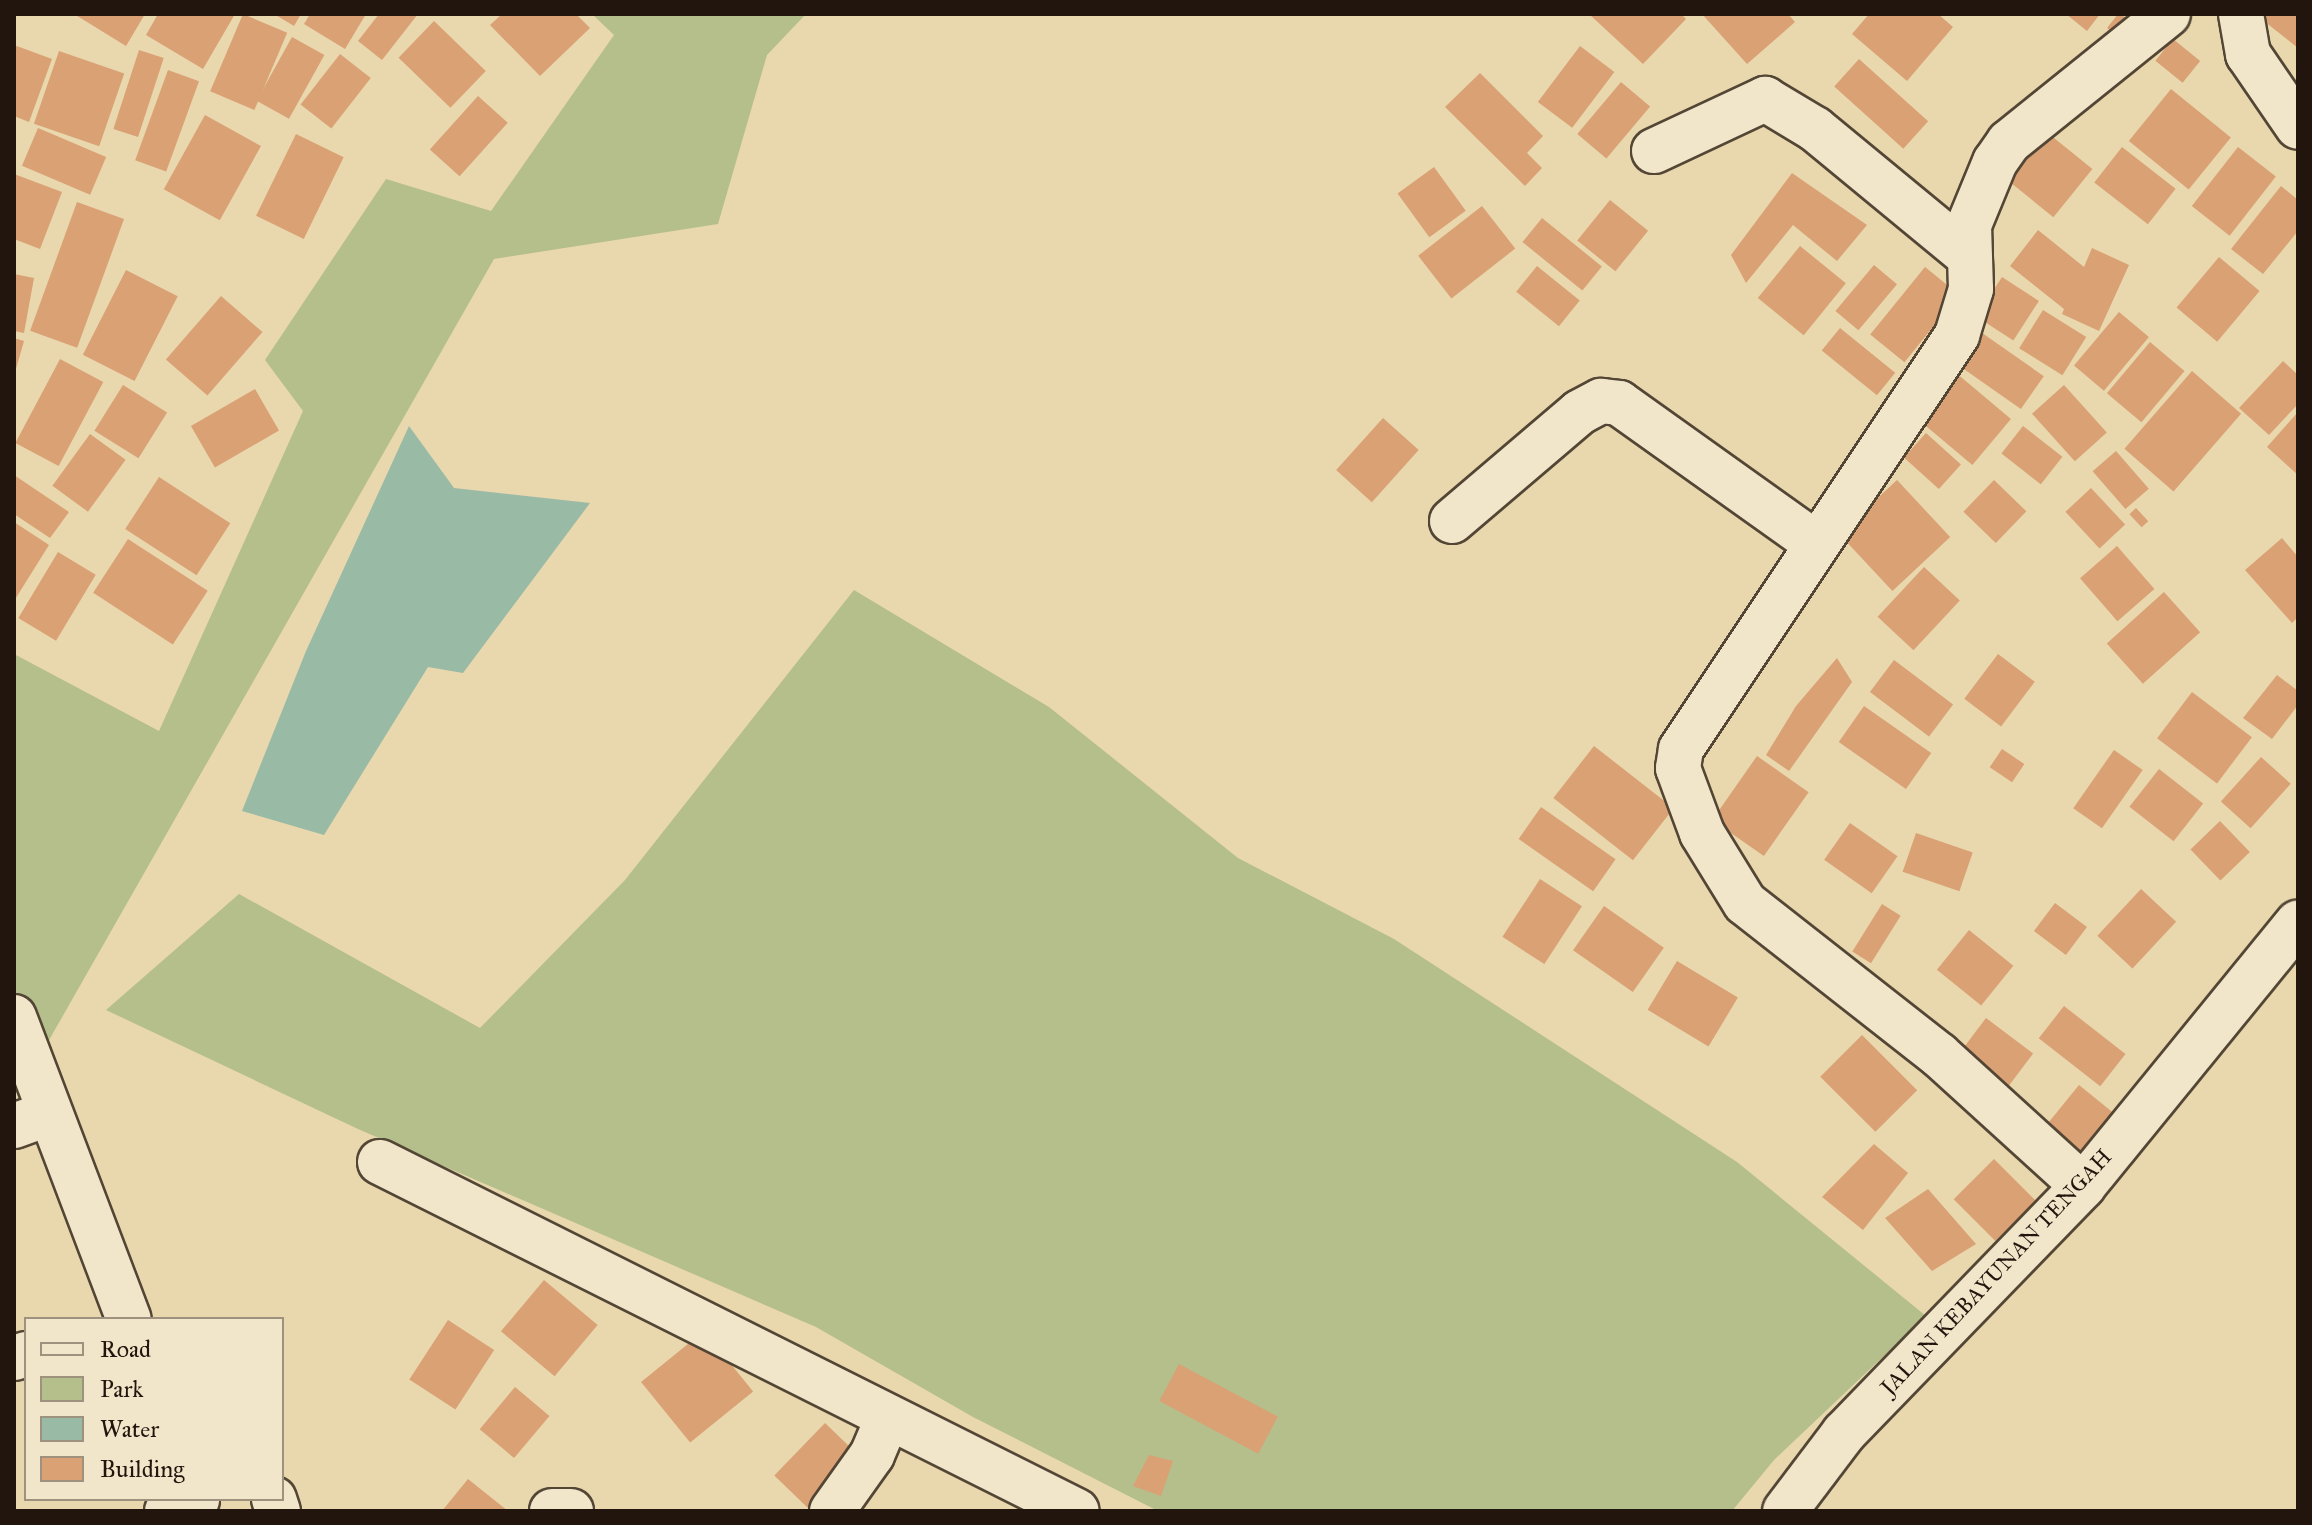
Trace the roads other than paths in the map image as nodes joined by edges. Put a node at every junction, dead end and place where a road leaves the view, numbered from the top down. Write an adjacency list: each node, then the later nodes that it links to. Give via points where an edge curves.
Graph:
1 (2168, 14): 5 (street, via 2009,142 1969,225)
2 (2241, 14): 3 (street, via 2248,54)
3 (2298, 127)
4 (1654, 151): 5 (street, via 1765,99 1815,129)
5 (1969, 256): 7 (street, via 1971,289 1957,335)
6 (1452, 521): 7 (street, via 1580,412 1601,401 1619,403)
7 (1815, 543): 12 (street, via 1681,749 1683,791 1745,903 1939,1055)
8 (2298, 922): 12 (street, JALAN KEBAYUNAN TENGAH)
9 (14, 1017): 10 (street)
10 (32, 1119): 13 (street)
11 (380, 1162): 14 (street)
12 (2083, 1186): 19 (street, JALAN KEBAYUNAN TENGAH, via 1844,1433)
13 (124, 1317)
14 (887, 1420): 17 (street, via 872,1455); 18 (street)
15 (552, 1511): 16 (street)
16 (571, 1511)
17 (832, 1511)
18 (1077, 1511)
19 (1785, 1511)

